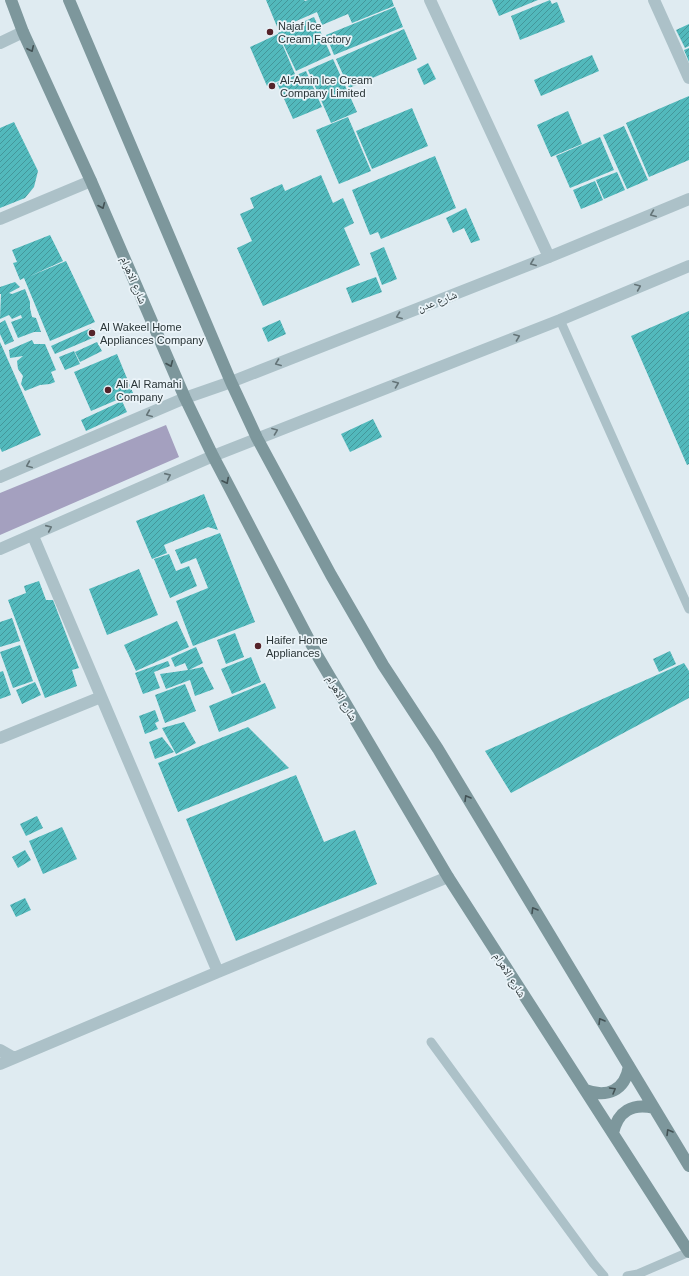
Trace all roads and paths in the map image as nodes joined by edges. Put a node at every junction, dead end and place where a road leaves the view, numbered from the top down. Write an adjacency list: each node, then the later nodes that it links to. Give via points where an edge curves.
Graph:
1 (11, 0): 5 (main road, شارع الاهرام)
2 (69, 0): 14 (main road)
3 (430, 0): 11 (street)
4 (654, 0): 7 (street)
5 (23, 32): 6 (street); 8 (main road, شارع الاهرام, one-way to 8)
6 (0, 43)
7 (689, 78)
8 (91, 181): 10 (street); 15 (main road, شارع الاهرام, one-way to 15)
9 (689, 199): 11 (street, شارع عدن, one-way to 11)
10 (0, 219)
11 (549, 257): 14 (street, شارع عدن, one-way to 14)
12 (689, 266): 13 (street, one-way to 12)
13 (560, 320): 16 (street, one-way to 13); 21 (lane)
14 (231, 382): 15 (street, شارع عدن); 16 (main road)
15 (184, 398): 17 (main road, شارع الاهرام); 18 (street, شارع عدن, one-way to 18)
16 (257, 438): 17 (street); 30 (main road, one-way to 16, via 438,749 383,666)
17 (213, 456): 19 (street, one-way to 17); 24 (main road, شارع الاهرام, one-way to 24, via 316,655)
18 (0, 477)
19 (33, 536): 20 (street); 22 (street)
20 (0, 549)
21 (689, 609)
22 (101, 697): 23 (street); 25 (street)
23 (0, 738)
24 (448, 877): 25 (street); 31 (main road, شارع الاهرام)
25 (218, 972): 28 (street)
26 (431, 1042): 36 (lane)
27 (0, 1050): 28 (street)
28 (14, 1058): 29 (street)
29 (0, 1064)
30 (629, 1066): 31 (main road, one-way to 30, via 596,1094 607,1093 617,1088 625,1078); 32 (main road)
31 (585, 1090): 33 (main road, شارع الاهرام)
32 (654, 1108): 33 (main road, via 636,1106 627,1110 615,1124); 34 (main road, one-way to 32)
33 (613, 1133): 35 (main road, شارع الاهرام)
34 (689, 1166)
35 (689, 1252): 37 (lane, via 638,1274)
36 (604, 1276)
37 (627, 1276)

